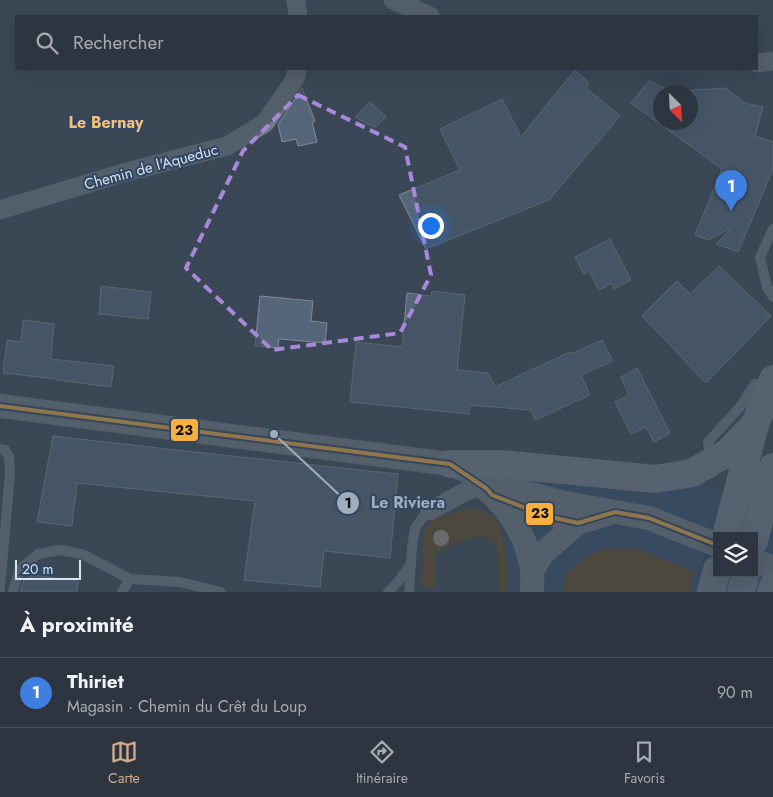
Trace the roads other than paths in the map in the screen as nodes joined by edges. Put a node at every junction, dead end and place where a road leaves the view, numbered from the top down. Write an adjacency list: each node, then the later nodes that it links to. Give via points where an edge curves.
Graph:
1 (296, 0): 3 (street)
2 (394, 0): 4 (street)
3 (298, 15)
4 (428, 15)
5 (773, 61): 6 (street)
6 (758, 63)
7 (297, 70): 8 (street, Chemin de l'Aqueduc, via 295,79 265,123 227,146)
8 (0, 210)
9 (773, 229): 10 (lane, via 760,257 767,287)
10 (773, 297)
11 (764, 381): 13 (highway); 15 (lane, via 708,442)
12 (0, 406): 16 (street)
13 (755, 424): 15 (highway, via 726,453); 22 (highway)
14 (0, 449): 33 (lane, via 10,457)
15 (712, 462): 16 (highway, via 692,473 655,479 501,464)
16 (450, 464): 18 (street); 20 (street, via 503,486)
17 (773, 467): 23 (highway)
18 (487, 490): 19 (street, via 462,494); 21 (street, via 546,516); 31 (street, via 509,513 527,547)
19 (430, 511): 26 (lane, via 414,528)
20 (614, 512): 21 (street); 24 (street, via 649,518)
21 (578, 522): 31 (street, via 543,553)
22 (727, 532)
23 (756, 532)
24 (713, 543)
25 (758, 562): 27 (street)
26 (411, 564): 37 (lane); 38 (lane)
27 (773, 568)
28 (715, 577): 39 (highway)
29 (745, 577): 40 (highway)
30 (130, 579): 34 (lane, via 82,554 60,550 38,554 20,569); 35 (lane); 36 (lane, via 180,582)
31 (532, 581)
32 (773, 586): 41 (highway)
33 (0, 589)
34 (14, 592)
35 (122, 592)
36 (221, 592)
37 (388, 592)
38 (409, 592)
39 (711, 592)
40 (741, 592)
41 (771, 592)

